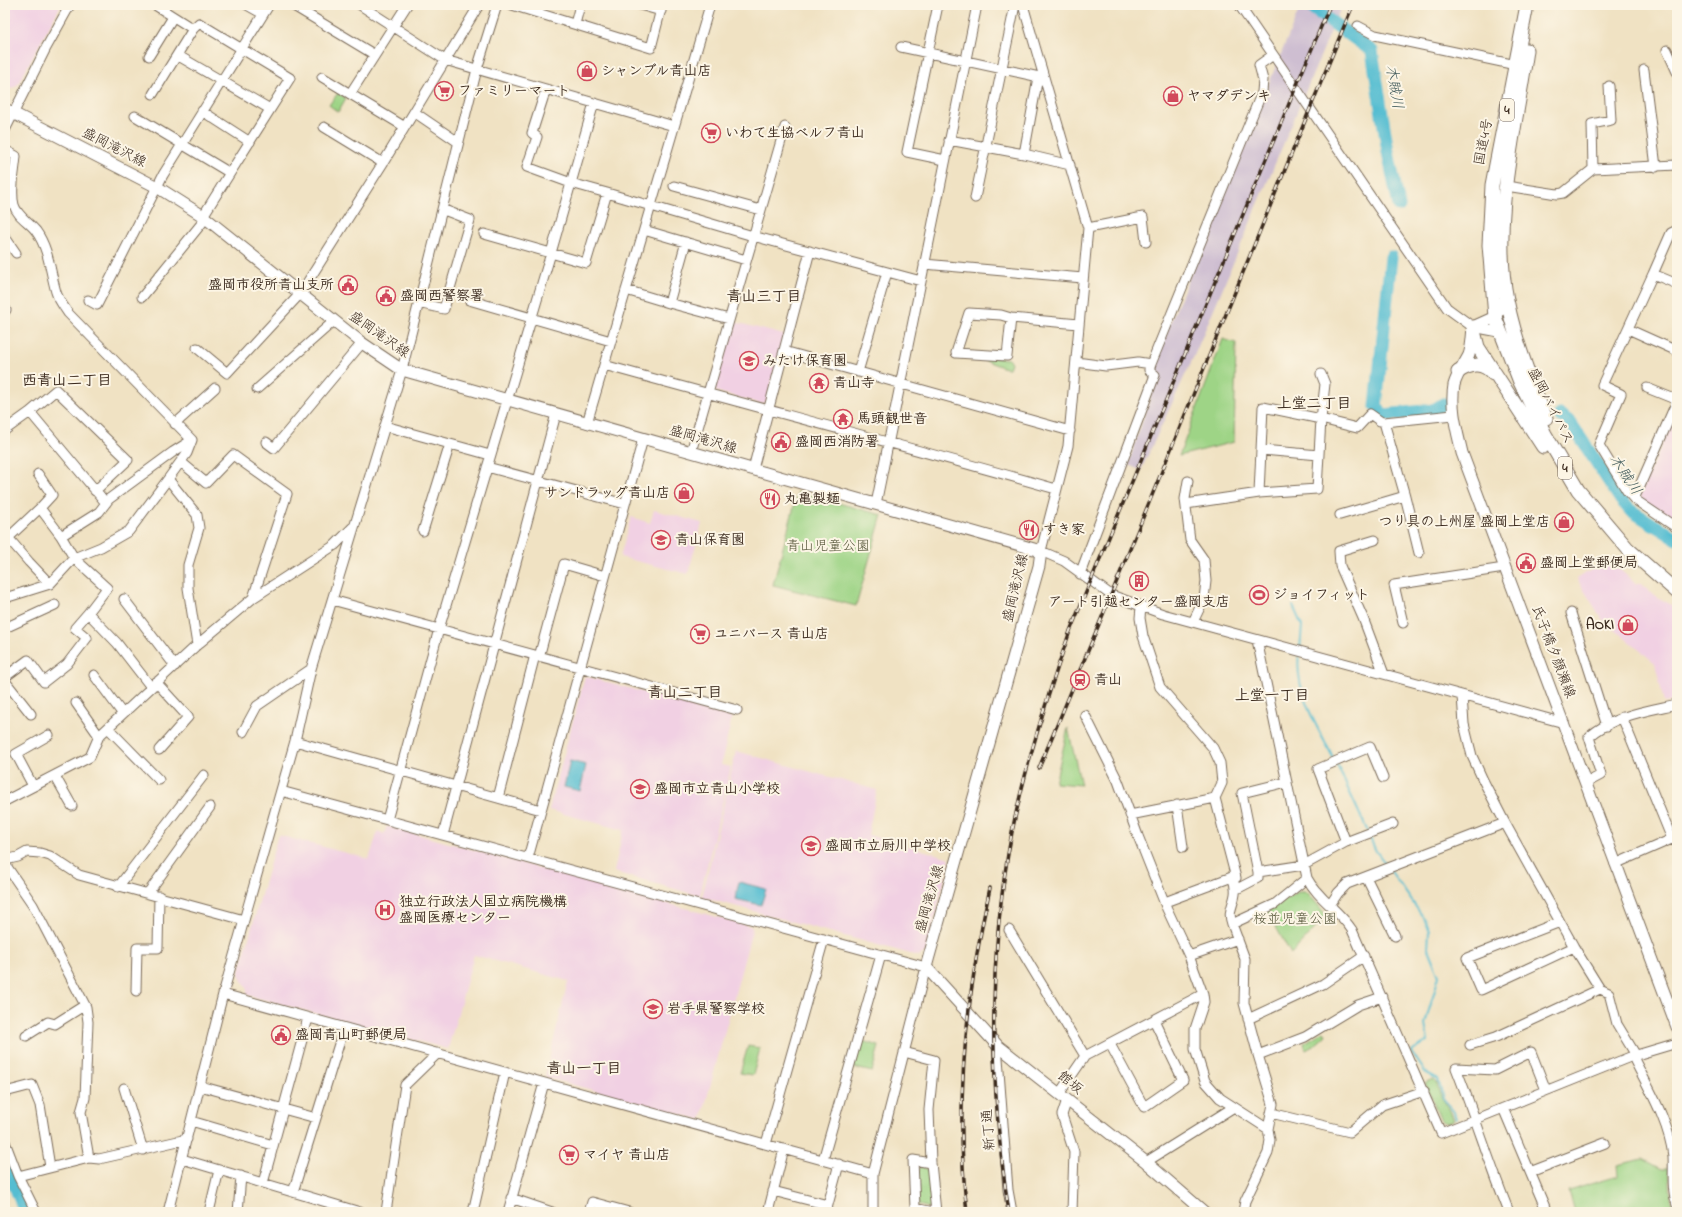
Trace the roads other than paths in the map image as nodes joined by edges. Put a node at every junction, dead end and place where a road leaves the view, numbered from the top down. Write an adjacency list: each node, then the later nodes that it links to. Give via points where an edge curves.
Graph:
1 (70, 5): 53 (street)
2 (155, 5): 24 (street)
3 (248, 5): 23 (street)
4 (269, 5): 23 (street)
5 (292, 5): 34 (street)
6 (360, 5): 27 (street)
7 (407, 5): 27 (street)
8 (479, 5): 37 (street)
9 (497, 5): 40 (street)
10 (512, 5): 22 (street)
11 (580, 5): 25 (street)
12 (640, 5): 21 (street)
13 (710, 5): 57 (street)
14 (938, 5): 32 (street)
15 (977, 5): 38 (street)
16 (1015, 5): 41 (street)
17 (1023, 5): 45 (street)
18 (1239, 5): 35 (street)
19 (1527, 5): 39 (highway, 国道4号 / 4)
20 (1534, 5): 78 (highway, 国道4号 / 4)
21 (661, 8): 25 (street, via 651,48)
22 (543, 10): 25 (street)
23 (262, 14): 30 (street)
24 (173, 17): 28 (street); 36 (street)
25 (575, 24)
26 (1358, 26): 39 (street, via 1375,35)
27 (393, 27): 34 (street); 37 (street)
28 (193, 29): 30 (street, via 199,23); 33 (street)
29 (901, 47): 32 (street)
30 (242, 48): 46 (street); 52 (street, via 290,78)
31 (1667, 50): 43 (street)
32 (928, 53): 38 (street); 69 (street, via 907,152)
33 (177, 55): 46 (street); 49 (street)
34 (375, 55): 50 (street)
35 (1273, 55): 120 (street, via 1447,308); 130 (street, via 1259,65 1263,80 1262,92)
36 (149, 56)
37 (445, 60): 40 (street); 55 (street)
38 (965, 61): 41 (street); 62 (street)
39 (1516, 65): 86 (highway, 国道4号 / 4, via 1492,185)
40 (477, 69): 48 (street); 64 (street)
41 (1001, 70): 45 (street); 66 (street)
42 (1644, 70): 73 (street)
43 (1677, 72)
44 (322, 77): 50 (street)
45 (1041, 78): 68 (street); 71 (street)
46 (222, 80): 52 (street); 54 (street)
47 (1609, 86): 74 (street, via 1611,120 1592,124)
48 (546, 89): 51 (street); 76 (street, via 532,134 537,137 527,167)
49 (153, 94)
50 (350, 94): 59 (street)
51 (594, 102): 57 (street); 76 (street)
52 (270, 109): 63 (street)
53 (9, 111): 61 (street); 79 (main road, 盛岡滝沢線)
54 (202, 111): 63 (street); 65 (street)
55 (414, 112): 59 (street); 64 (street)
56 (135, 116): 65 (street)
57 (674, 126): 83 (street)
58 (324, 127): 70 (street)
59 (405, 127): 70 (street)
60 (785, 127): 85 (street)
61 (5, 130)
62 (949, 140): 66 (street); 69 (street)
63 (250, 142): 75 (street)
64 (458, 142): 112 (street)
65 (182, 144): 75 (street); 79 (street)
66 (986, 146): 68 (street); 81 (street)
67 (5, 150): 151 (street, via 16,156 13,204 16,212 35,230 43,244 56,294 68,313)
68 (1024, 154): 71 (street)
69 (945, 160): 100 (street)
70 (383, 163): 107 (street)
71 (1070, 165): 88 (street)
72 (1677, 165): 73 (street)
73 (1656, 167): 74 (street)
74 (1593, 169): 78 (street, via 1563,193)
75 (230, 173): 87 (street)
76 (571, 183): 80 (street); 98 (street)
77 (674, 186): 85 (street)
78 (1506, 186): 82 (highway, 国道4号 / 4)
79 (157, 187): 87 (main road, 盛岡滝沢線); 110 (street, via 97,305)
80 (608, 193): 83 (street); 98 (street, via 586,263)
81 (975, 198)
82 (1504, 201): 109 (highway, 盛岡バイパス / 4, via 1502,251)
83 (651, 206): 89 (street); 92 (street)
84 (444, 210): 112 (street, via 470,220 444,309)
85 (761, 210): 92 (street)
86 (1489, 215): 114 (highway, 盛岡バイパス / 4)
87 (204, 217): 107 (main road, 盛岡滝沢線); 108 (street)
88 (1088, 228): 95 (street, via 1143,217); 103 (street)
89 (644, 230): 94 (street); 106 (street)
90 (1677, 230): 102 (street, via 1671,232)
91 (484, 234): 98 (street)
92 (753, 236): 96 (street); 99 (street)
93 (5, 237): 97 (street)
94 (686, 242): 99 (street); 113 (street)
95 (1146, 242)
96 (810, 251): 101 (street); 127 (street)
97 (16, 252)
98 (551, 254): 115 (street)
99 (746, 260): 117 (street)
100 (924, 264): 103 (street); 104 (street)
101 (887, 272): 104 (street); 133 (street)
102 (1653, 274): 105 (street); 121 (street)
103 (1083, 278): 119 (street)
104 (921, 281): 136 (street)
105 (1677, 284)
106 (626, 290): 113 (street); 123 (street)
107 (300, 294): 118 (main road, 盛岡滝沢線); 125 (street, via 227,373)
108 (142, 297)
109 (1506, 299): 114 (main road); 126 (highway, 盛岡バイパス / 4)
110 (88, 300)
111 (469, 300): 115 (street)
112 (418, 303): 132 (street)
113 (669, 303): 117 (street)
114 (1495, 317): 120 (main road); 122 (highway, 盛岡バイパス / 4)
115 (532, 318): 123 (street); 142 (street)
116 (1011, 318): 116 (street, via 1007,356 956,353 969,313); 119 (street)
117 (729, 319): 141 (street)
118 (334, 321): 124 (main road, 盛岡滝沢線); 140 (street)
119 (1079, 324): 129 (street)
120 (1473, 327): 122 (street); 134 (main road, 氏子橋夕顔瀬線, via 1472,345); 137 (highway, via 1478,347)
121 (1628, 328): 128 (street); 175 (street, via 1602,385 1621,394 1599,445)
122 (1499, 332): 126 (street); 196 (highway, 盛岡バイパス / 4, via 1545,434 1578,490 1628,549)
123 (611, 341): 131 (street)
124 (362, 343): 132 (main road, 盛岡滝沢線); 158 (street, via 274,448)
125 (197, 348)
126 (1519, 349): 194 (highway, 盛岡バイパス / 4, via 1550,426 1591,495 1639,548)
127 (784, 351): 133 (street); 144 (street)
128 (1677, 351)
129 (1076, 362): 130 (street, via 1106,366 1138,362); 154 (street)
130 (1151, 364): 192 (street, via 1149,370 1155,375)
131 (604, 365): 141 (street); 150 (street)
132 (402, 370): 142 (main road, 盛岡滝沢線); 152 (street)
133 (858, 372): 136 (street)
134 (1458, 372): 137 (highway, via 1469,365 1483,366); 147 (main road, 氏子橋夕顔瀬線, via 1454,386)
135 (1320, 374): 148 (street, via 1326,384)
136 (900, 384): 154 (street); 157 (street)
137 (1504, 385): 196 (highway, via 1579,502 1628,558)
138 (215, 388): 151 (street)
139 (1648, 388): 143 (street)
140 (257, 389)
141 (708, 394): 144 (street); 161 (street)
142 (507, 400): 146 (main road, 盛岡滝沢線); 162 (street)
143 (1677, 401): 175 (street)
144 (768, 411): 157 (street); 166 (street)
145 (30, 412): 153 (street); 172 (street); 172 (street, via 56,390 128,460)
146 (556, 414): 150 (main road, 盛岡滝沢線); 169 (street)
147 (1453, 415): 149 (street); 191 (main road, 氏子橋夕顔瀬線, via 1462,453)
148 (1321, 418): 149 (street, via 1357,428 1370,414); 160 (street, via 1263,407); 163 (street)
149 (1384, 422): 174 (street)
150 (587, 423): 155 (main road, 盛岡滝沢線)
151 (175, 424): 156 (street)
152 (385, 426): 159 (street); 182 (street)
153 (5, 430)
154 (1070, 430): 171 (street)
155 (643, 439): 161 (main road, 盛岡滝沢線); 177 (street)
156 (192, 440): 164 (street); 176 (street)
157 (889, 441): 171 (street); 178 (street)
158 (266, 442)
159 (450, 444): 162 (street); 184 (street)
160 (1261, 450): 163 (street); 173 (street)
161 (691, 452): 166 (main road, 盛岡滝沢線)
162 (490, 455): 165 (street)
163 (1319, 455): 173 (street, via 1317,489)
164 (180, 462): 168 (street); 198 (street, via 206,483 233,455 287,494)
165 (487, 467): 169 (street); 208 (street)
166 (753, 469): 178 (main road, 盛岡滝沢線)
167 (38, 474): 180 (street, via 52,495)
168 (168, 479): 190 (street, via 129,531 101,547); 211 (street, via 197,515 199,528 188,565 188,588)
169 (538, 480): 177 (street); 210 (street)
170 (1188, 481): 179 (street)
171 (1056, 488): 188 (street)
172 (95, 491): 176 (street)
173 (1259, 493): 179 (street)
174 (1405, 496): 181 (street); 189 (street)
175 (1634, 499): 183 (street)
176 (106, 503): 186 (street, via 99,512)
177 (625, 504): 193 (street)
178 (876, 504): 188 (main road, 盛岡滝沢線)
179 (1186, 504): 205 (street, via 1190,540 1204,560 1206,581 1204,598)
180 (40, 508): 185 (street); 186 (street)
181 (1340, 515)
182 (354, 526): 198 (street, via 335,546); 200 (street)
183 (1677, 528)
184 (423, 531)
185 (7, 536): 195 (street)
186 (61, 536): 190 (street)
187 (1375, 540): 216 (street, via 1339,551 1340,566)
188 (1041, 551): 192 (street, via 1064,561); 288 (main road, 盛岡滝沢線, via 1039,566)
189 (1419, 553)
190 (74, 558): 195 (street); 203 (street, via 108,588)
191 (1504, 568): 206 (street, via 1394,585); 229 (main road, 氏子橋夕顔瀬線)
192 (1080, 574): 202 (street, via 1112,595)
193 (605, 576): 212 (street, via 564,564); 214 (street)
194 (1677, 580)
195 (50, 584): 197 (street)
196 (1677, 592)
197 (5, 598)
198 (253, 598): 211 (street)
199 (124, 599): 213 (street)
200 (332, 600): 208 (street); 215 (street)
201 (55, 605): 207 (street)
202 (1141, 607): 205 (street); 248 (street, via 1143,636 1160,687 1213,748 1220,763 1222,783)
203 (88, 613): 218 (street, via 75,628 87,638 67,664 44,682 28,660); 220 (street)
204 (1571, 613): 230 (street)
205 (1192, 622): 209 (street)
206 (1403, 623)
207 (5, 628)
208 (439, 629): 210 (street); 237 (street)
209 (1257, 640): 216 (street); 242 (street)
210 (494, 644): 212 (street); 245 (street)
211 (197, 645): 213 (street)
212 (537, 656): 214 (street); 247 (street)
213 (174, 666): 220 (street)
214 (580, 668): 224 (street); 253 (street)
215 (311, 669): 232 (street, via 257,706); 235 (street)
216 (1384, 674): 221 (street)
217 (94, 675): 225 (street)
218 (5, 677)
219 (5, 681): 226 (street)
220 (154, 684): 225 (street); 236 (street, via 188,717)
221 (1462, 696): 229 (street); 256 (street, via 1464,724 1472,756)
222 (76, 703): 234 (street)
223 (1677, 704): 228 (street)
224 (737, 710)
225 (122, 713): 231 (street)
226 (31, 714)
227 (1085, 715): 254 (street, via 1118,781)
228 (1622, 717): 230 (street); 259 (street)
229 (1564, 723): 243 (main road, 氏子橋夕顔瀬線)
230 (1607, 726): 243 (street, via 1589,737 1601,775)
231 (108, 728): 234 (street); 241 (street)
232 (243, 732)
233 (49, 735): 244 (street, via 16,754)
234 (100, 736): 239 (street, via 90,757)
235 (295, 740): 237 (street); 246 (street)
236 (159, 750)
237 (400, 770): 245 (street); 255 (street)
238 (204, 775): 271 (street)
239 (55, 776): 244 (street); 251 (street)
240 (1383, 778): 260 (street, via 1370,747 1318,769)
241 (159, 780)
242 (1287, 782): 266 (street); 267 (street, via 1242,793)
243 (1586, 783): 265 (main road, 氏子橋夕顔瀬線)
244 (33, 786): 249 (street)
245 (456, 786): 247 (street); 258 (street)
246 (281, 791): 255 (street); 277 (street)
247 (498, 798): 253 (street)
248 (1216, 798): 250 (street); 268 (street, via 1236,878)
249 (5, 801)
250 (1177, 805): 254 (street); 261 (street)
251 (72, 806)
252 (210, 807): 273 (street)
253 (541, 810): 262 (street)
254 (1130, 815): 275 (street)
255 (387, 820): 258 (street)
256 (1505, 823): 269 (street); 278 (street)
257 (1393, 824): 260 (street)
258 (443, 835): 262 (street)
259 (1674, 840): 265 (street)
260 (1346, 842): 266 (street)
261 (1183, 847)
262 (528, 858): 282 (street)
263 (5, 860): 271 (street, via 27,852 40,853 50,856 79,875)
264 (5, 864): 294 (street, via 33,905)
265 (1615, 864): 298 (main road, 氏子橋夕顔瀬線)
266 (1304, 865): 267 (street); 270 (street)
267 (1258, 872): 272 (street, via 1258,878)
268 (1232, 877): 272 (street); 275 (street)
269 (1366, 877): 276 (street, via 1347,884); 281 (street)
270 (1307, 878): 276 (street, via 1313,889); 279 (street, via 1275,904)
271 (118, 887): 273 (street)
272 (1236, 889): 279 (street, via 1230,913)
273 (148, 893): 274 (street)
274 (159, 896): 277 (street); 290 (street, via 158,948 137,948)
275 (1165, 902): 286 (street)
276 (1330, 905): 287 (street, via 1352,930)
277 (244, 920): 291 (street)
278 (1560, 922): 284 (street); 284 (street, via 1467,958 1481,990)
279 (1232, 924): 283 (street)
280 (1010, 930): 308 (street)
281 (1395, 936)
282 (824, 939): 285 (street); 329 (street)
283 (1238, 939): 286 (street); 296 (street, via 1245,959 1244,1003)
284 (1574, 947): 289 (street)
285 (881, 955): 288 (street); 335 (street)
286 (1189, 956): 292 (street)
287 (1364, 956): 293 (street); 296 (street, via 1323,984)
288 (926, 967): 303 (main road, 館坂); 305 (street)
289 (1600, 989): 304 (street, via 1496,1037); 309 (street, via 1609,993 1617,1024)
290 (136, 992)
291 (223, 994): 295 (street); 312 (street)
292 (1203, 994): 297 (street); 318 (street, via 1204,1002 1195,1029 1197,1059 1205,1081 1220,1098)
293 (1382, 997): 307 (street, via 1358,1005 1305,1037); 315 (street)
294 (85, 1005): 300 (street, via 55,1024 48,1022); 333 (street, via 88,1022 85,1098 81,1112)
295 (308, 1018): 299 (street); 319 (street)
296 (1248, 1019): 307 (street)
297 (1154, 1020): 302 (street); 302 (street, via 1183,1080 1144,1107)
298 (1677, 1026)
299 (344, 1028): 306 (street); 322 (street)
300 (26, 1036)
301 (1677, 1043): 309 (street)
302 (1110, 1044): 308 (street)
303 (997, 1045): 317 (main road, 館坂); 366 (street, 新丁通, via 1008,1190)
304 (1470, 1045)
305 (904, 1052): 337 (street, via 934,1060 929,1110); 342 (street)
306 (438, 1054): 310 (street); 356 (street, via 405,1085)
307 (1258, 1055): 321 (street, via 1273,1104)
308 (1085, 1056): 317 (street)
309 (1634, 1056): 314 (street); 349 (street, via 1664,1120 1673,1156 1672,1177)
310 (505, 1072): 311 (street); 357 (street)
311 (544, 1083): 329 (street); 348 (street)
312 (200, 1086): 319 (street); 324 (street)
313 (124, 1088): 332 (street)
314 (1546, 1090): 320 (street); 323 (street, via 1531,1052 1495,1070 1456,1068)
315 (1424, 1091): 321 (street, via 1382,1105 1350,1132); 323 (street, via 1441,1133)
316 (5, 1092): 339 (street, via 32,1085 40,1105)
317 (1063, 1097): 336 (main road, 館坂); 367 (street, via 1062,1115 1074,1152)
318 (1234, 1107): 325 (street); 336 (street)
319 (283, 1108): 322 (street); 330 (street)
320 (1503, 1108): 323 (street); 341 (street)
321 (1271, 1113): 325 (street)
322 (316, 1118): 347 (street)
323 (1476, 1118): 370 (street)
324 (191, 1121): 326 (street); 330 (street)
325 (1268, 1129): 369 (street, via 1268,1153 1245,1201)
326 (187, 1139): 332 (street); 334 (street)
327 (5, 1142): 343 (street)
328 (1605, 1143): 341 (street)
329 (766, 1144): 331 (street)
330 (273, 1145): 345 (street)
331 (784, 1149): 335 (street); 346 (street)
332 (143, 1150): 333 (street, via 99,1160)
333 (90, 1158): 339 (street)
334 (182, 1158): 340 (street); 352 (street)
335 (823, 1160): 338 (street)
336 (1146, 1162): 368 (main road, 館坂)
337 (931, 1163): 364 (street, via 913,1160 915,1208); 365 (street)
338 (839, 1164): 342 (street); 350 (street)
339 (50, 1167): 343 (street)
340 (219, 1170): 344 (street); 353 (street)
341 (1530, 1172): 371 (street)
342 (873, 1174): 363 (street)
343 (18, 1176): 351 (street)
344 (241, 1176): 345 (street); 354 (street)
345 (263, 1183): 347 (street)
346 (773, 1191): 350 (street); 362 (street)
347 (293, 1192): 355 (street)
348 (511, 1198): 358 (street); 359 (street)
349 (1677, 1205)
350 (827, 1208)
351 (36, 1212)
352 (168, 1212)
353 (209, 1212)
354 (238, 1212)
355 (360, 1212)
356 (386, 1212)
357 (473, 1212)
358 (508, 1212)
359 (551, 1212)
360 (589, 1212): 361 (street, via 592,1202)
361 (629, 1212)
362 (768, 1212)
363 (873, 1212)
364 (933, 1212)
365 (936, 1212)
366 (1012, 1212)
367 (1072, 1212)
368 (1204, 1212)
369 (1243, 1212)
370 (1509, 1212)
371 (1547, 1212)

